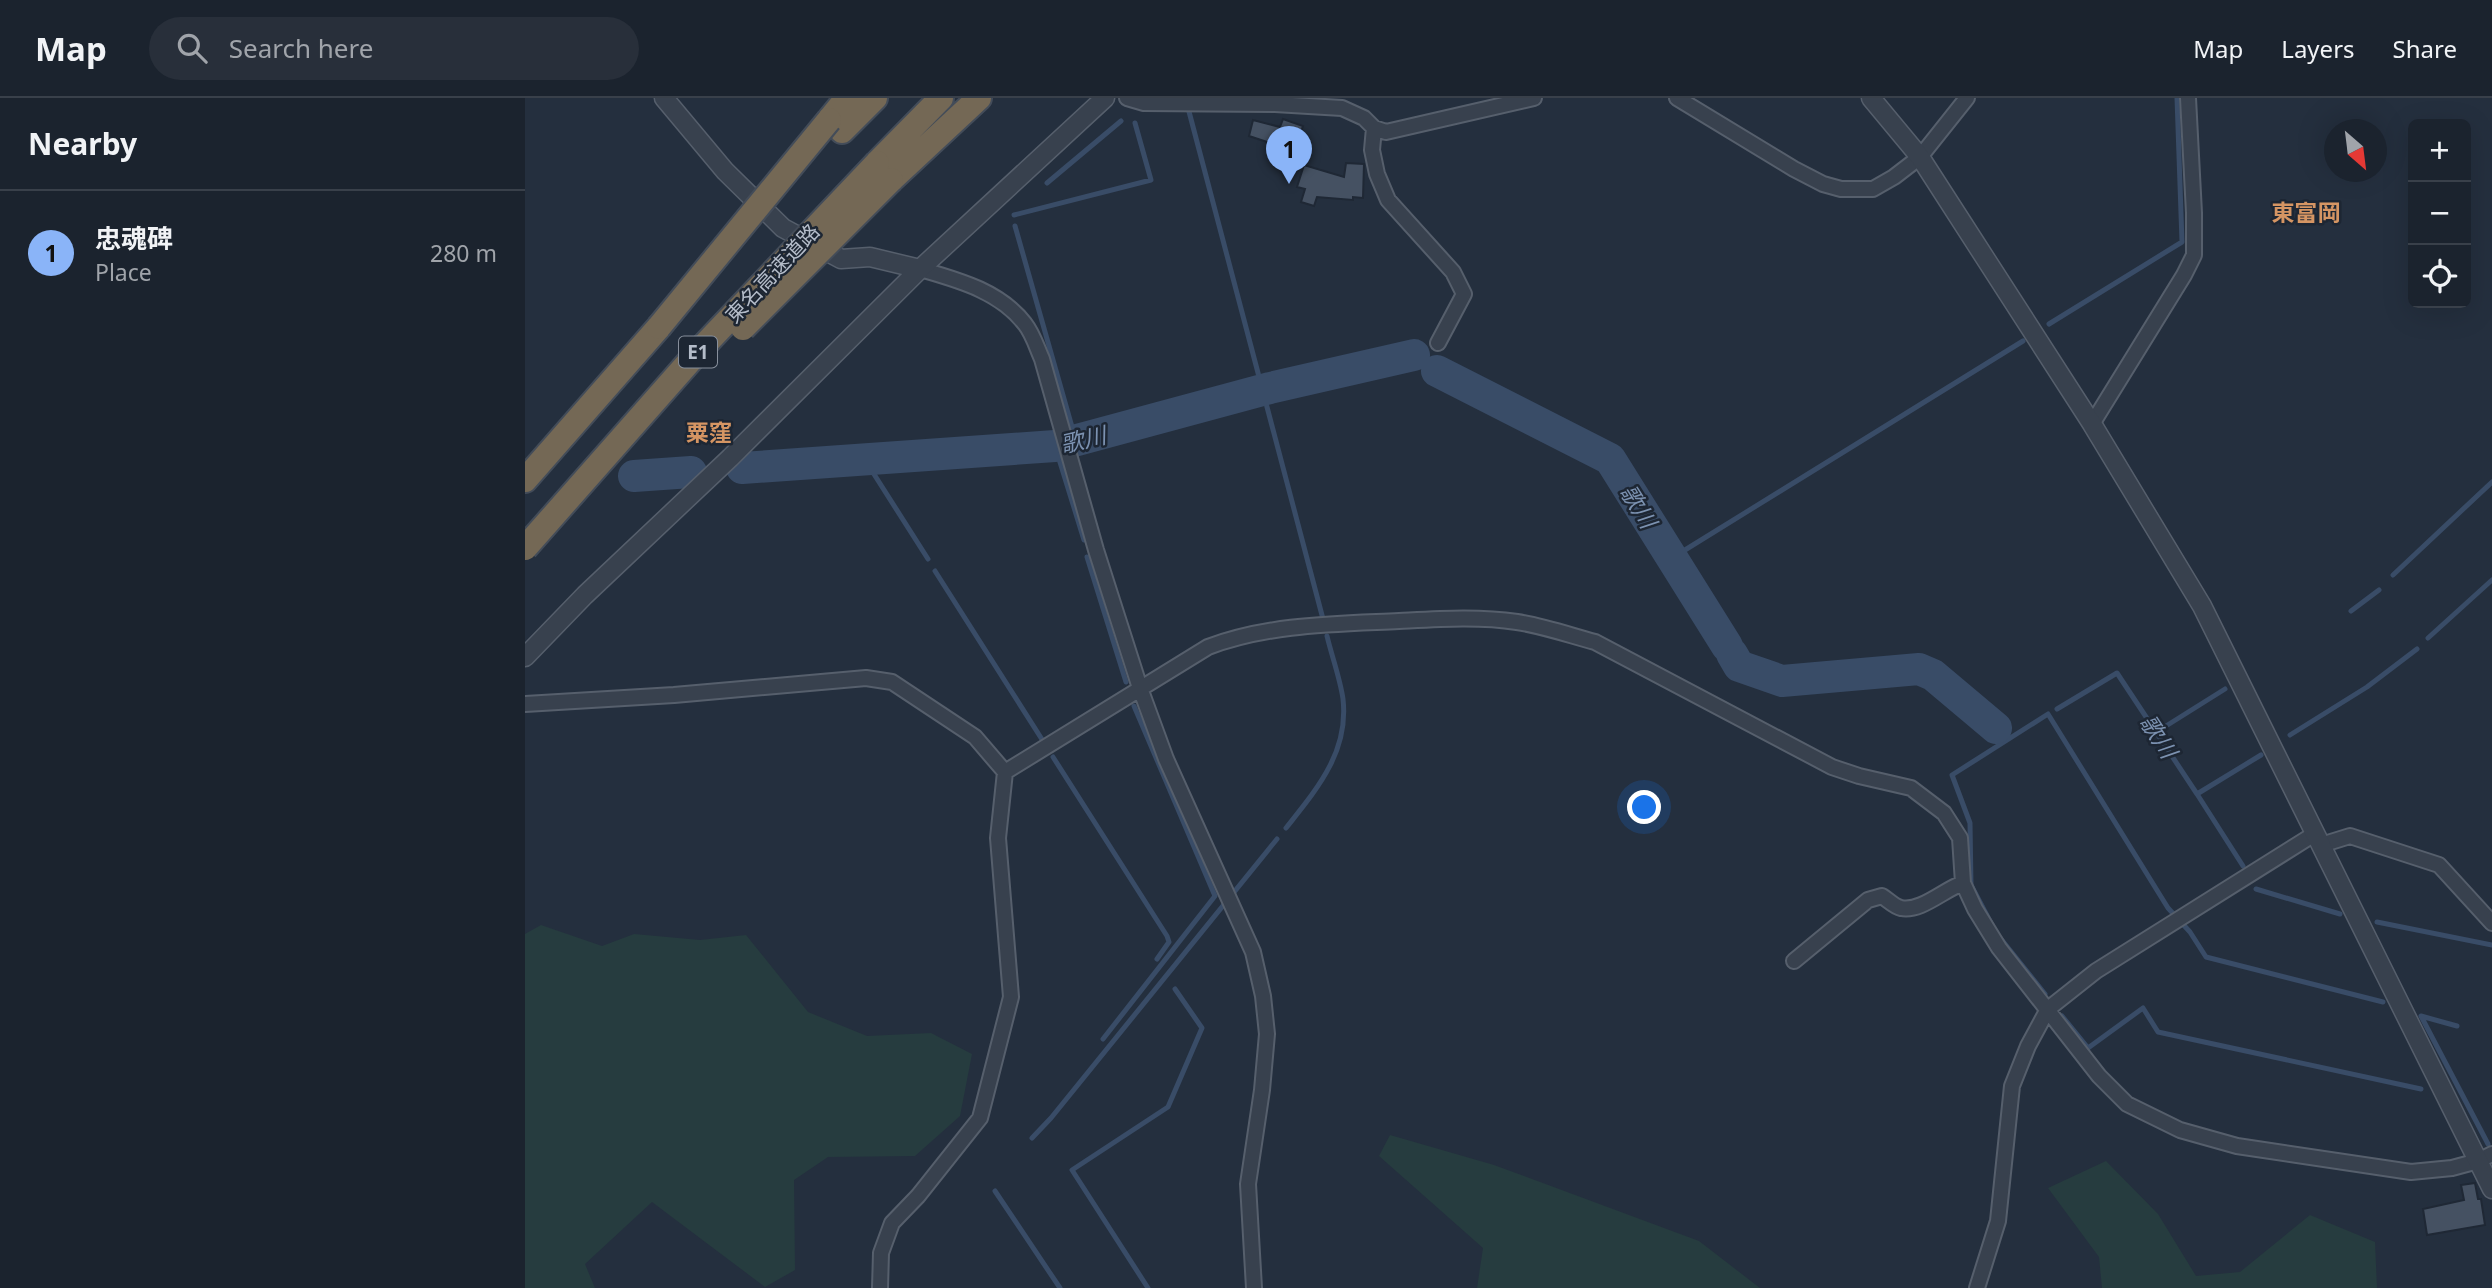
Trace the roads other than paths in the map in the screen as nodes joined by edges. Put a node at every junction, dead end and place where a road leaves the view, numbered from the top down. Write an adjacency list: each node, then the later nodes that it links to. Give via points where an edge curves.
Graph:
1 (664, 98): 18 (street, via 725,171 783,228 841,259 870,257)
2 (846, 98): 14 (highway)
3 (875, 98): 14 (highway)
4 (941, 98): 17 (highway, 東名高速道路 / E1)
5 (979, 98): 17 (highway)
6 (1105, 98): 18 (street)
7 (1126, 98): 13 (street, via 1137,103 1178,104)
8 (1534, 98): 15 (street, via 1386,132)
9 (1677, 98): 16 (street, via 1794,169 1841,189 1873,189)
10 (1871, 98): 16 (street)
11 (1967, 98): 16 (street)
12 (2188, 98): 20 (street, via 2194,255)
13 (1338, 103): 15 (street)
14 (836, 125): 21 (highway, E1, bridge)
15 (1374, 128): 19 (street, via 1372,150 1388,200 1453,272 1464,294)
16 (1920, 157): 20 (street)
17 (884, 171): 22 (highway, 東名高速道路 / E1, bridge, via 696,354)
18 (920, 269): 23 (street); 24 (street, via 966,282 992,296 1025,324 1042,359)
19 (1438, 343)
20 (2092, 424): 27 (street, via 2202,606)
21 (525, 480)
22 (526, 546)
23 (525, 657)
24 (1140, 688): 26 (street); 28 (street, via 1208,647 1240,635 1318,625 1437,619 1539,627 1595,642 1832,767 1911,788 1944,813 1960,838); 35 (street, via 1166,759 1253,952 1263,996 1267,1034 1248,1184)
25 (525, 704): 26 (street, via 866,678 892,682 975,737)
26 (1005, 772): 34 (street, via 998,838 1011,997 979,1118 892,1223 881,1253)
27 (2318, 839): 29 (street, via 2350,836 2439,865); 31 (street, via 2096,971); 32 (street)
28 (1963, 883): 30 (street, via 1919,908 1900,908 1882,896 1868,900); 31 (street, via 1999,948)
29 (2492, 923)
30 (1794, 961)
31 (2048, 1009): 32 (street, via 2099,1076 2127,1104 2180,1130 2237,1146 2411,1172 2452,1168); 36 (street, via 2013,1086 1998,1221)
32 (2485, 1158): 33 (street)
33 (2492, 1189)
34 (880, 1288)
35 (1254, 1288)
36 (1977, 1288)

